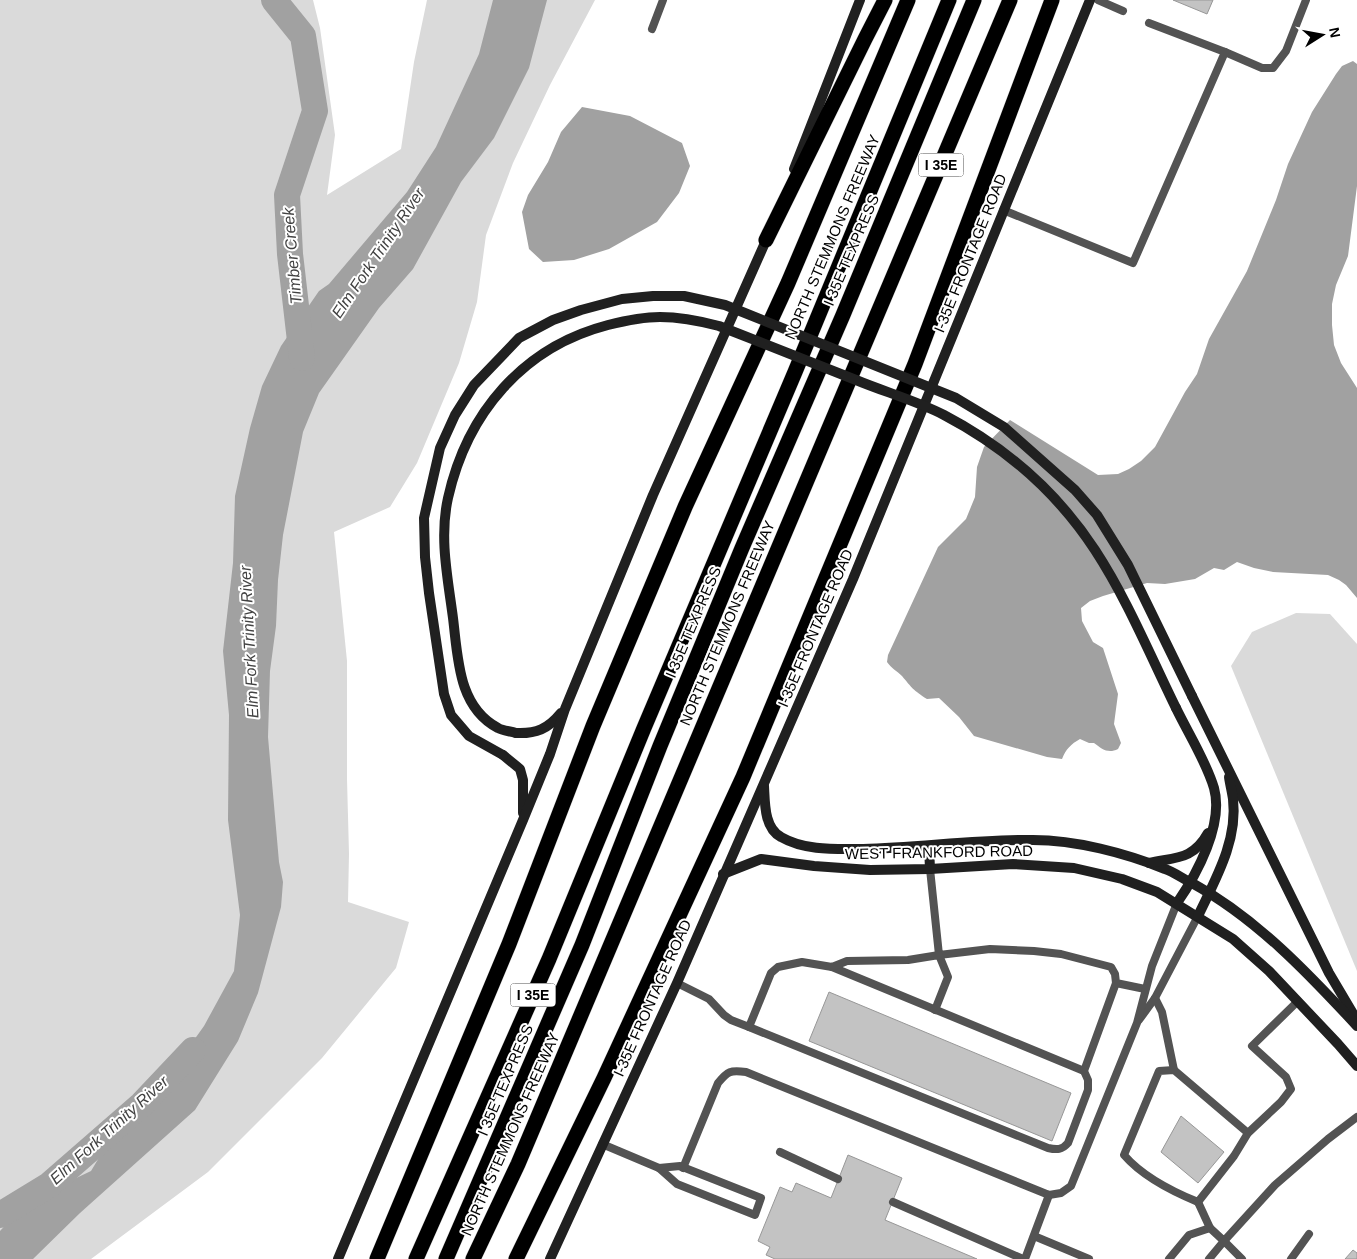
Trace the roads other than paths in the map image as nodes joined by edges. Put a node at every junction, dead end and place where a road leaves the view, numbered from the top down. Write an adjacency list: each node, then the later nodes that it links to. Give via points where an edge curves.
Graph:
1 (663, 0): 14 (lane)
2 (860, 0): 17 (main road)
3 (885, 0): 17 (highway)
4 (908, 0): 61 (highway, via 788,283 685,507 593,726 509,944)
5 (949, 0): 62 (highway, NORTH STEMMONS FREEWAY / I 35E, via 549,959)
6 (974, 0): 63 (highway, I 35E TEXPRESS, via 742,548 585,936)
7 (1010, 0): 64 (highway, NORTH STEMMONS FREEWAY / I 35E, via 518,1164)
8 (1052, 0): 65 (highway, via 918,355 743,777)
9 (1090, 0): 16 (main road, I-35E FRONTAGE ROAD)
10 (1098, 0): 12 (lane)
11 (1306, 0): 15 (lane, via 1286,51 1273,68 1262,68)
12 (1122, 11)
13 (1149, 23): 15 (lane)
14 (652, 29)
15 (1225, 52): 16 (lane, via 1134,262)
16 (1003, 210): 20 (main road, I-35E FRONTAGE ROAD, via 853,579)
17 (766, 240): 18 (main road, via 653,495)
18 (565, 709): 21 (main road); 22 (main road, bridge, via 546,728 526,734 499,729 471,703 461,680 445,559 448,499 457,467 468,440 501,389 526,366 558,344 590,330 624,321 658,316 688,318 728,329 942,414 1007,454 1040,483 1095,550 1124,601 1214,789)
19 (1226, 762): 21 (main road, bridge, via 1128,565 1097,515 1075,490 1004,427 956,398 725,305 684,296 653,296 622,299 582,310 553,320 519,338 474,386 440,448 424,518 429,593 444,694 451,715 470,736 520,769 524,780); 28 (main road, via 1233,801 1231,831 1226,854); 39 (main road, via 1329,973)
20 (764, 785): 23 (main road, WEST FRANKFORD ROAD, via 767,820 779,837 826,849); 26 (main road, I-35E FRONTAGE ROAD)
21 (523, 820): 60 (main road)
22 (1215, 821): 24 (main road, via 1203,842 1191,854); 27 (main road)
23 (929, 846): 24 (main road, WEST FRANKFORD ROAD, via 1034,840 1080,844); 25 (main road)
24 (1148, 863): 27 (main road, WEST FRANKFORD ROAD)
25 (930, 869): 26 (main road, WEST FRANKFORD ROAD, via 870,870 761,859); 29 (main road, WEST FRANKFORD ROAD, via 1013,864 1074,868 1122,879); 31 (lane)
26 (724, 874): 33 (main road, I-35E FRONTAGE ROAD)
27 (1191, 883): 28 (main road, WEST FRANKFORD ROAD); 29 (main road)
28 (1209, 892): 30 (main road); 41 (main road, WEST FRANKFORD ROAD, via 1266,935 1317,982)
29 (1178, 903): 30 (main road, WEST FRANKFORD ROAD); 35 (lane)
30 (1198, 916): 36 (lane); 37 (main road, WEST FRANKFORD ROAD, via 1270,971)
31 (939, 956): 32 (lane, via 847,961); 34 (lane, via 990,949 1061,954 1111,968); 38 (lane, via 948,977)
32 (832, 967): 38 (lane); 42 (lane, via 802,962 778,967 772,973)
33 (676, 982): 42 (lane, via 702,994 724,1015); 48 (main road, I-35E FRONTAGE ROAD)
34 (1116, 983): 35 (lane); 45 (lane)
35 (1145, 989): 40 (lane)
36 (1155, 998): 40 (lane); 44 (lane, via 1162,1012)
37 (1298, 1001): 43 (main road, WEST FRANKFORD ROAD); 47 (lane, via 1252,1046 1286,1077 1291,1088)
38 (935, 1010): 45 (lane)
39 (1357, 1020)
40 (1136, 1023): 53 (lane, via 1071,1186 1061,1193)
41 (1357, 1026)
42 (749, 1027): 45 (lane, via 1055,1150 1064,1148 1068,1142 1088,1090)
43 (1357, 1066)
44 (1174, 1070): 47 (lane); 55 (lane, via 1159,1071 1124,1155 1143,1174)
45 (1084, 1071)
46 (1357, 1117): 59 (lane, via 1275,1185)
47 (1248, 1133): 55 (lane)
48 (602, 1144): 50 (lane); 66 (main road, I-35E FRONTAGE ROAD)
49 (780, 1152): 52 (lane)
50 (659, 1168): 51 (lane); 51 (lane, via 677,1184 754,1215 760,1198)
51 (683, 1168): 53 (lane, via 718,1083 727,1072 736,1070)
52 (838, 1179)
53 (1049, 1195): 58 (lane)
54 (893, 1202): 67 (lane)
55 (1198, 1202): 56 (lane)
56 (1210, 1228): 59 (lane); 69 (lane, via 1189,1235)
57 (1309, 1234): 72 (lane)
58 (1034, 1236): 67 (lane); 68 (lane)
59 (1224, 1241): 70 (lane); 71 (lane)
60 (338, 1259)
61 (377, 1259)
62 (416, 1259)
63 (446, 1259)
64 (473, 1259)
65 (516, 1259)
66 (550, 1259)
67 (1024, 1259)
68 (1089, 1259)
69 (1169, 1259)
70 (1210, 1259)
71 (1242, 1259)
72 (1291, 1259)

